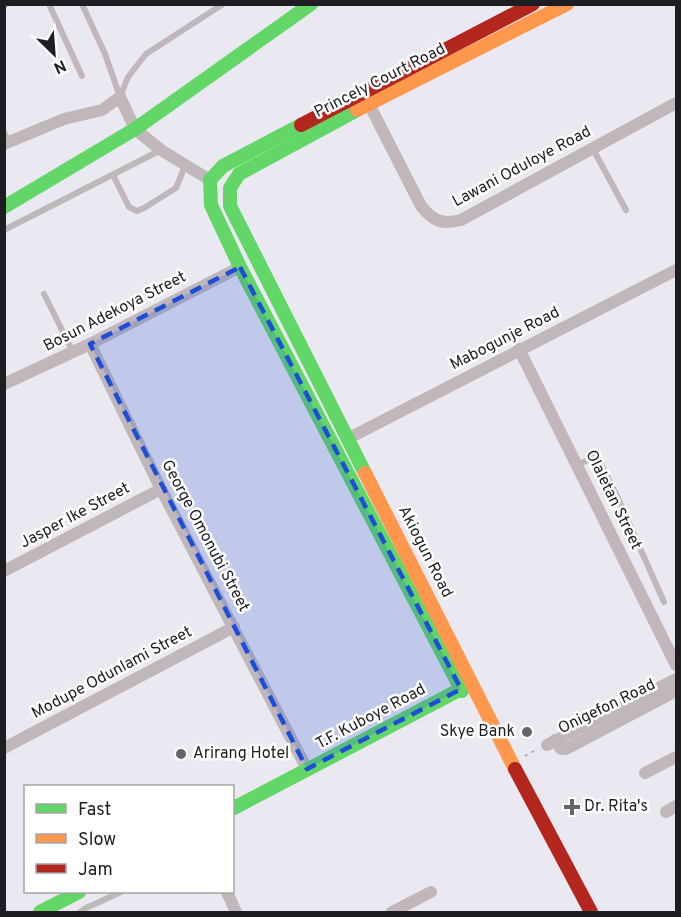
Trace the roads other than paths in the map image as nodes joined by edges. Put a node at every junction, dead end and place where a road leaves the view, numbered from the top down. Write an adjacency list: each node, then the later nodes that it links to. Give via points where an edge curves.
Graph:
1 (49, 4): 7 (lane)
2 (82, 4): 8 (lane)
3 (223, 4): 8 (lane, via 146,54 128,77)
4 (311, 4): 11 (main road)
5 (567, 4): 10 (main road, Princely Court Road)
6 (527, 6): 17 (main road, via 223,166)
7 (82, 76)
8 (120, 97): 11 (street); 12 (street, via 102,110 64,118)
9 (676, 103): 13 (street, Lawani Oduloye Road)
10 (369, 104): 13 (street, Lawani Oduloye Road, via 421,206 438,222 461,220); 18 (main road, Princely Court Road, via 239,174 230,188)
11 (135, 129): 14 (street); 19 (main road)
12 (6, 139)
13 (593, 149): 20 (lane)
14 (161, 150): 15 (street); 16 (lane)
15 (185, 166): 16 (lane, via 176,189 137,211 129,207); 17 (street)
16 (113, 175): 21 (lane)
17 (210, 180): 22 (main road, via 211,205)
18 (230, 206): 29 (main road, Akiogun Road)
19 (4, 207)
20 (626, 210)
21 (4, 230)
22 (240, 267): 25 (street, Bosun Adekoya Street); 37 (main road)
23 (676, 270): 26 (street, Mabogunje Road)
24 (44, 294): 27 (lane)
25 (90, 345): 27 (street, Bosun Adekoya Street); 31 (street, George Omonubi Street)
26 (519, 349): 29 (street, Mabogunje Road); 30 (street, Olaletan Street)
27 (73, 352): 28 (street, Bosun Adekoya Street)
28 (4, 384)
29 (349, 438): 53 (main road, Akiogun Road)
30 (577, 465): 33 (lane, via 597,456); 35 (street, Olaletan Street)
31 (161, 489): 32 (street, Jasper Ike Street); 34 (street, George Omonubi Street)
32 (4, 572)
33 (664, 602)
34 (234, 627): 39 (street, Modupe Odunlami Street); 41 (street, George Omonubi Street)
35 (676, 665)
36 (676, 679): 38 (street, Onigefon Road, via 551,742 566,750)
37 (461, 689): 41 (main road, T.F. Kuboye Road); 52 (main road)
38 (676, 691)
39 (4, 748)
40 (676, 757): 42 (street)
41 (307, 769): 43 (main road, T.F. Kuboye Road)
42 (645, 773)
43 (234, 807)
44 (431, 891): 51 (street)
45 (75, 893): 48 (main road)
46 (119, 893): 49 (lane)
47 (228, 893): 50 (street)
48 (40, 912)
49 (80, 912)
50 (236, 912)
51 (392, 912)
52 (578, 912)
53 (591, 912)

